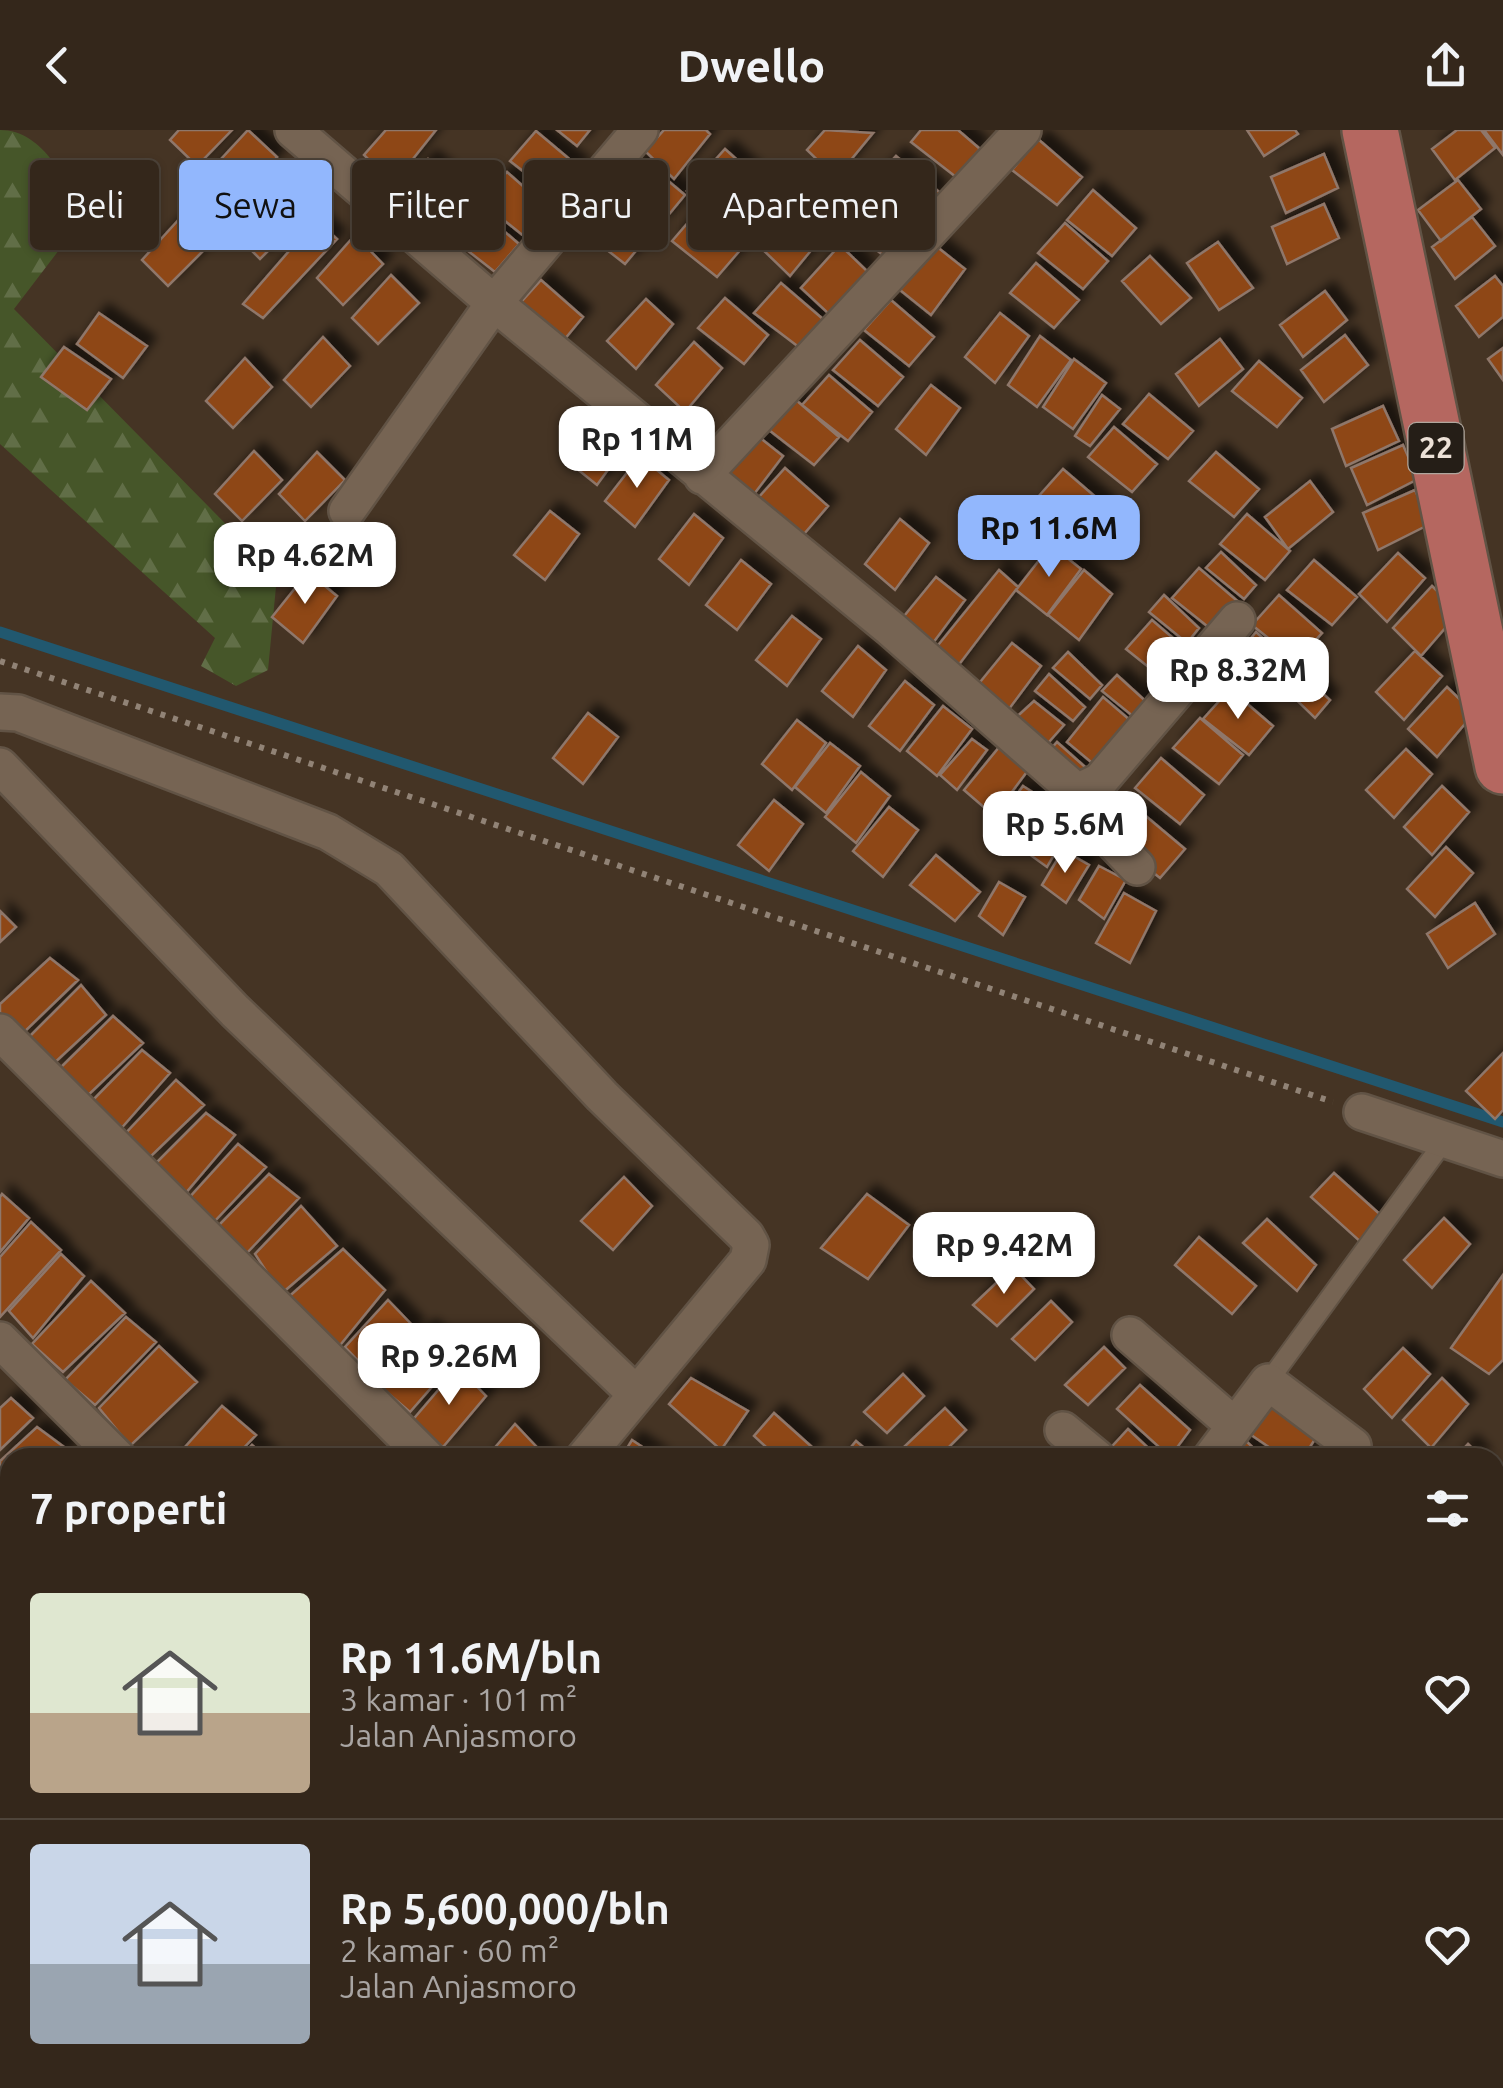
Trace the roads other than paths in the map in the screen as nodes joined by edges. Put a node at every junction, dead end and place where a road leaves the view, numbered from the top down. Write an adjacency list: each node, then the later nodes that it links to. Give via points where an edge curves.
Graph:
1 (293, 130): 5 (street)
2 (640, 130): 5 (street)
3 (1022, 130): 6 (street)
4 (1370, 130): 11 (highway, 22)
5 (494, 304): 6 (street); 7 (street)
6 (702, 476): 12 (street)
7 (346, 511)
8 (1237, 620): 12 (street, via 1100,781)
9 (0, 712): 21 (street, via 35,719 328,832 389,869 602,1096 746,1236 748,1260)
10 (0, 766): 21 (street, via 235,1011)
11 (1503, 766)
12 (1077, 792): 13 (street, via 1092,821)
13 (1136, 867)
14 (0, 1032): 26 (street)
15 (1362, 1112): 16 (street)
16 (1445, 1140): 17 (street); 20 (lane)
17 (1503, 1159)
18 (1130, 1335): 22 (street)
19 (0, 1340): 25 (street)
20 (1268, 1382): 22 (street); 24 (street)
21 (636, 1394): 27 (street)
22 (1235, 1426): 29 (street)
23 (1063, 1430): 28 (street)
24 (1353, 1446)
25 (108, 1448)
26 (417, 1448)
27 (592, 1448)
28 (1085, 1448)
29 (1218, 1448)

